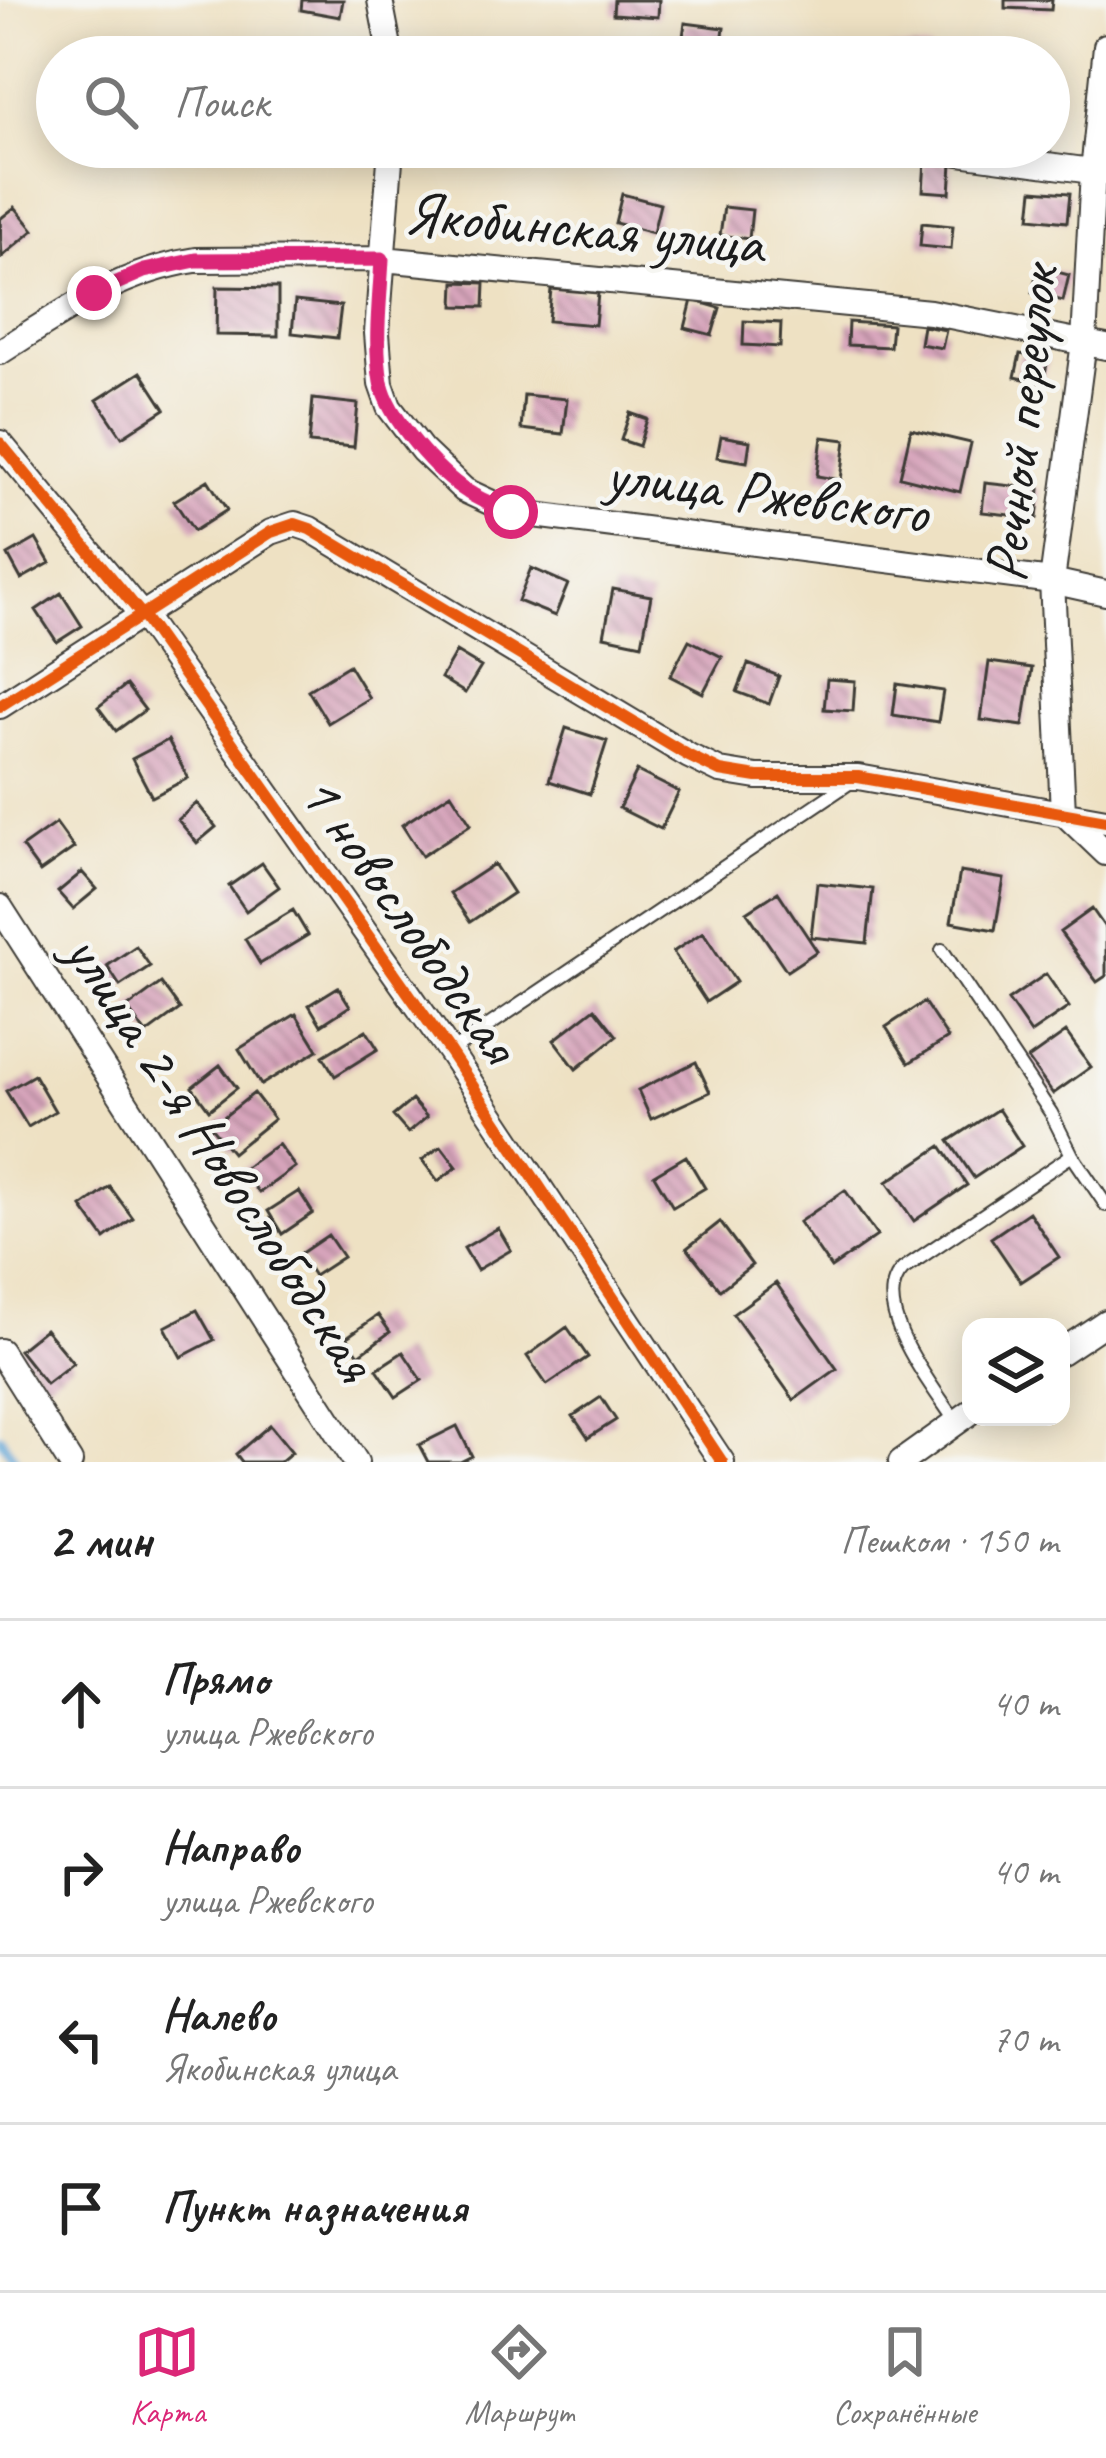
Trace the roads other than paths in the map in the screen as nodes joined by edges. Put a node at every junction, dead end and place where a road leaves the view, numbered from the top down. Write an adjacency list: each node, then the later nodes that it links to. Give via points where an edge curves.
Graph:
1 (380, 0): 2 (street)
2 (387, 36)
3 (1106, 46): 6 (street, Речной переулок)
4 (389, 168): 7 (street, улица Ржевского)
5 (1070, 168): 6 (street)
6 (1100, 172): 8 (street, Речной переулок)
7 (382, 259): 8 (street, Якобинская улица, via 930,312); 9 (street, Якобинская улица, via 169,264 94,293); 11 (street, улица Ржевского, via 377,332 388,407 422,450 488,503)
8 (1095, 344): 11 (street, Речной переулок)
9 (0, 352)
10 (0, 443): 13 (street, 1 новослободская)
11 (1052, 581): 12 (street, улица Ржевского); 16 (street, Речной переулок)
12 (1106, 593)
13 (142, 615): 14 (street); 15 (street, via 296,524 720,771); 21 (street, 1 новослободская)
14 (0, 706)
15 (858, 777): 16 (street); 21 (lane)
16 (1064, 812): 17 (street); 18 (street)
17 (1106, 821)
18 (1106, 853)
19 (0, 907): 30 (street, улица 2-я Новослободская)
20 (943, 950): 22 (lane)
21 (450, 1052): 31 (street, 1 новослободская)
22 (1072, 1155): 23 (lane); 27 (lane, via 896,1276 898,1330)
23 (1106, 1205)
24 (1106, 1322): 25 (street)
25 (1070, 1346)
26 (0, 1352): 29 (street)
27 (962, 1414)
28 (962, 1418): 32 (street)
29 (70, 1462)
30 (356, 1462)
31 (722, 1462)
32 (902, 1462)

